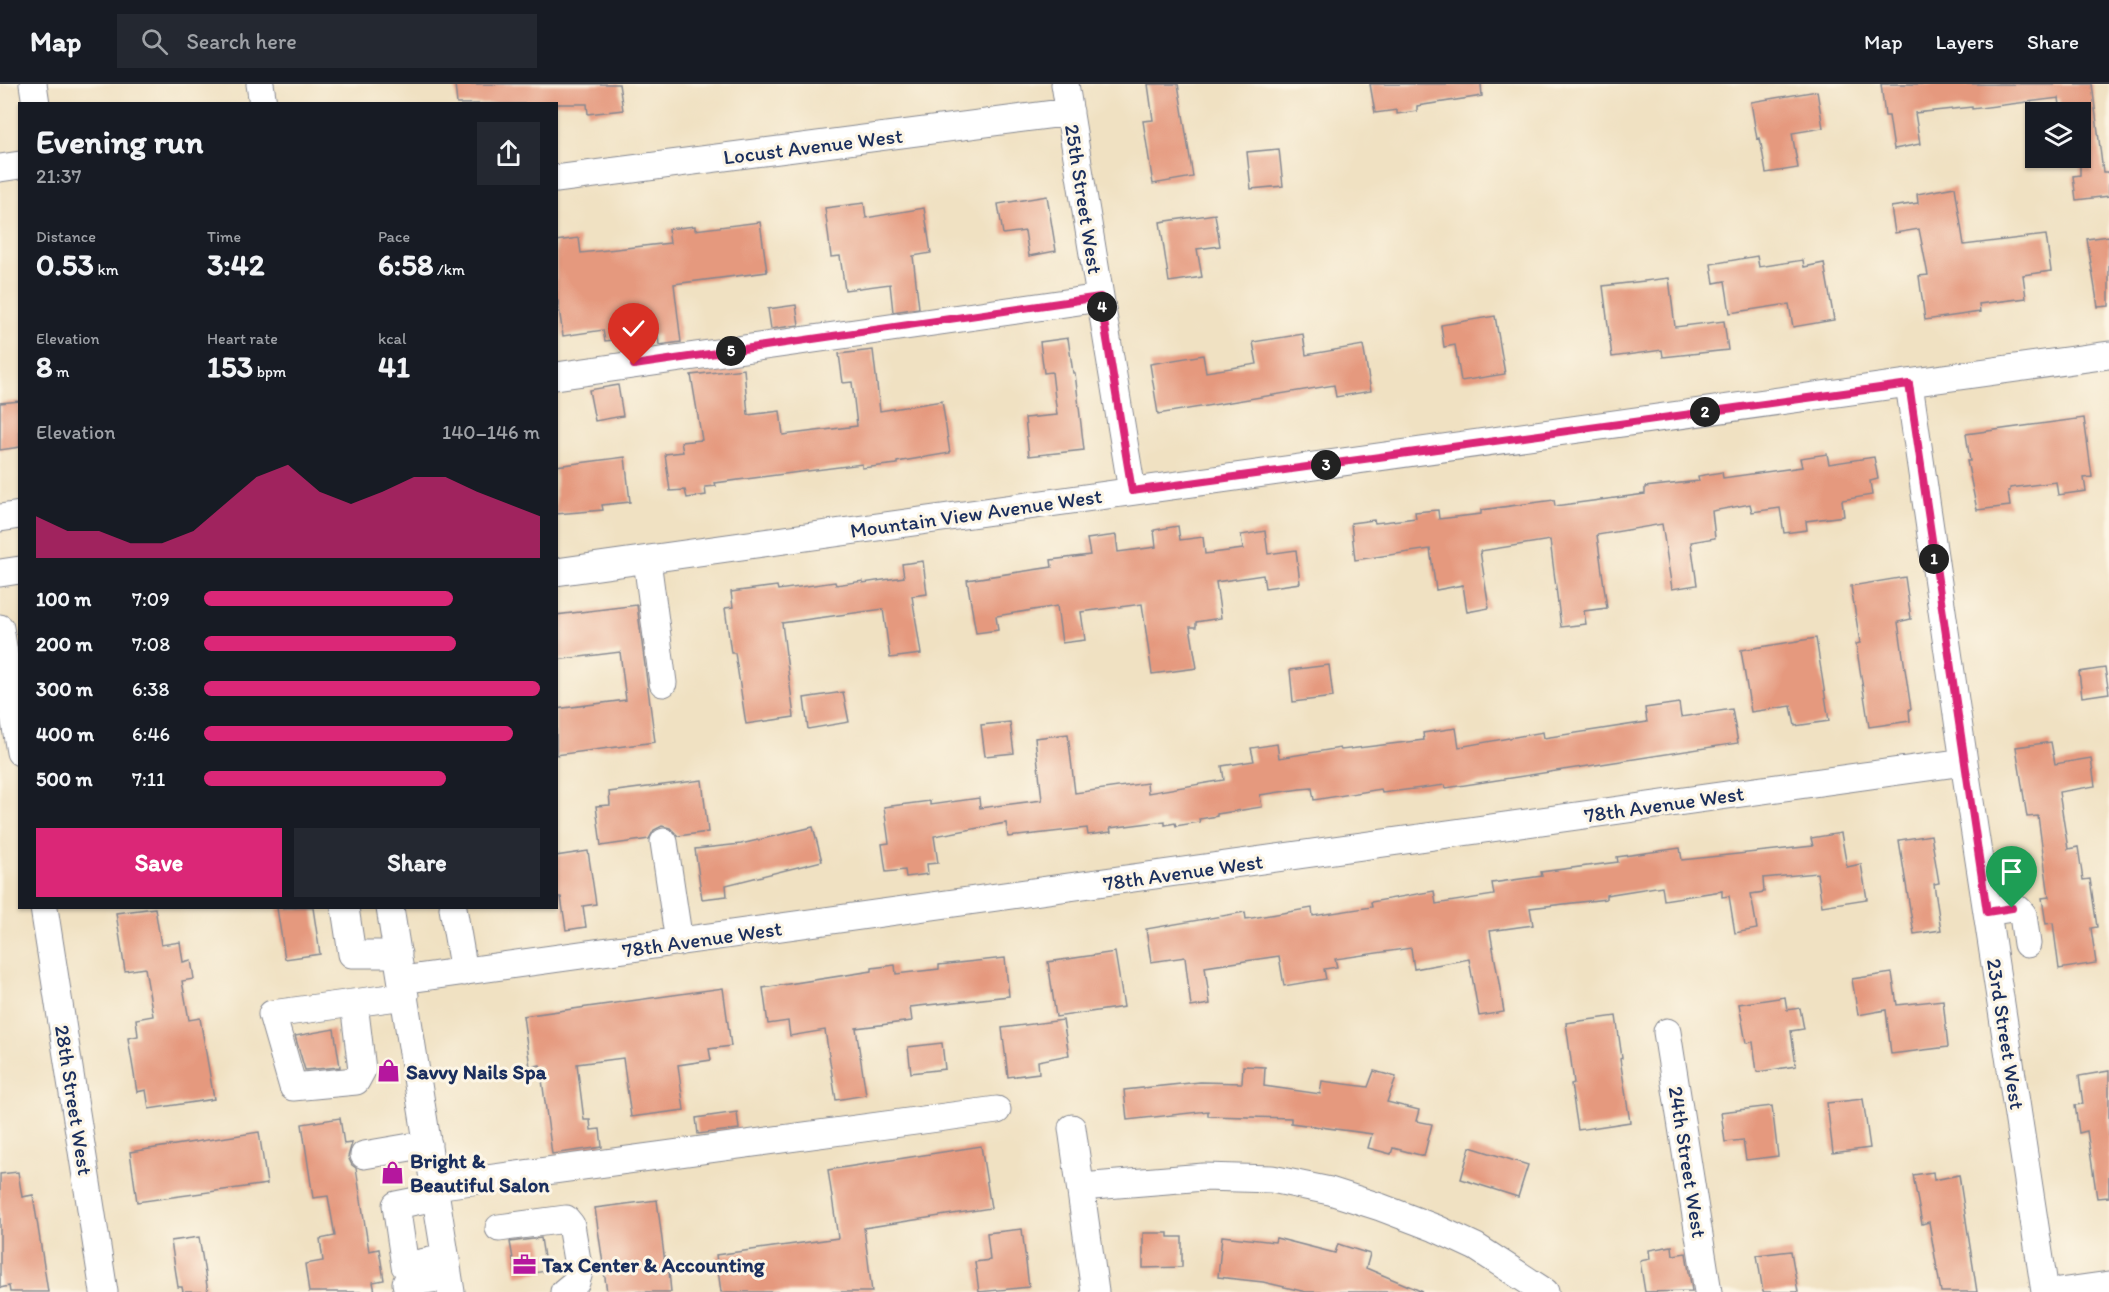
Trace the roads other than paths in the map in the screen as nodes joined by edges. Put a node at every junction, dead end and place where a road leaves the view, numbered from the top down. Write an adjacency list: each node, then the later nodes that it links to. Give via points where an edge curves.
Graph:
1 (33, 84): 4 (street)
2 (260, 84): 5 (street)
3 (1065, 84): 6 (street, 25th Street West)
4 (36, 102)
5 (263, 102)
6 (1070, 112): 9 (street, Locust Avenue West); 10 (street, 25th Street West)
7 (18, 165): 8 (street)
8 (0, 168)
9 (558, 179)
10 (1100, 297): 12 (street); 14 (street, 25th Street West)
11 (2109, 355): 13 (street, Mountain View Avenue West)
12 (558, 376)
13 (1909, 384): 14 (street, Mountain View Avenue West); 24 (street, 23rd Street West)
14 (1132, 491): 17 (street, Mountain View Avenue West)
15 (18, 515): 16 (street)
16 (0, 518)
17 (647, 560): 19 (street, Mountain View Avenue West); 22 (street)
18 (18, 570): 20 (street)
19 (558, 572)
20 (0, 573)
21 (0, 628): 23 (street)
22 (663, 683)
23 (18, 740)
24 (1964, 762): 30 (street, 23rd Street West); 31 (street, 78th Avenue West)
25 (664, 842): 31 (street)
26 (44, 909): 48 (street, 28th Street West)
27 (345, 909): 33 (street, via 352,954)
28 (390, 909): 33 (street)
29 (453, 909): 34 (street)
30 (1987, 912): 32 (street, via 2019,910 2024,915); 53 (street, 23rd Street West)
31 (679, 942): 34 (street, 78th Avenue West)
32 (2028, 944)
33 (398, 954): 35 (street)
34 (465, 972): 35 (street, 78th Avenue West)
35 (403, 988): 36 (street, 78th Avenue West); 40 (street)
36 (354, 1003)
37 (1667, 1032): 52 (street, 24th Street West)
38 (997, 1110): 43 (street)
39 (1072, 1128): 42 (street)
40 (428, 1144): 41 (street); 43 (street)
41 (364, 1155)
42 (1081, 1187): 47 (street); 51 (street, via 1204,1177 1272,1179 1330,1191 1455,1237)
43 (436, 1192): 45 (street); 45 (street, via 396,1205 405,1266)
44 (499, 1228): 50 (street, via 566,1219 571,1225 579,1272 576,1282)
45 (449, 1276): 49 (street, via 406,1283)
46 (2109, 1285): 54 (street)
47 (1087, 1291)
48 (104, 1292)
49 (408, 1292)
50 (564, 1292)
51 (1545, 1292)
52 (1708, 1292)
53 (2045, 1292)
54 (2060, 1292)

